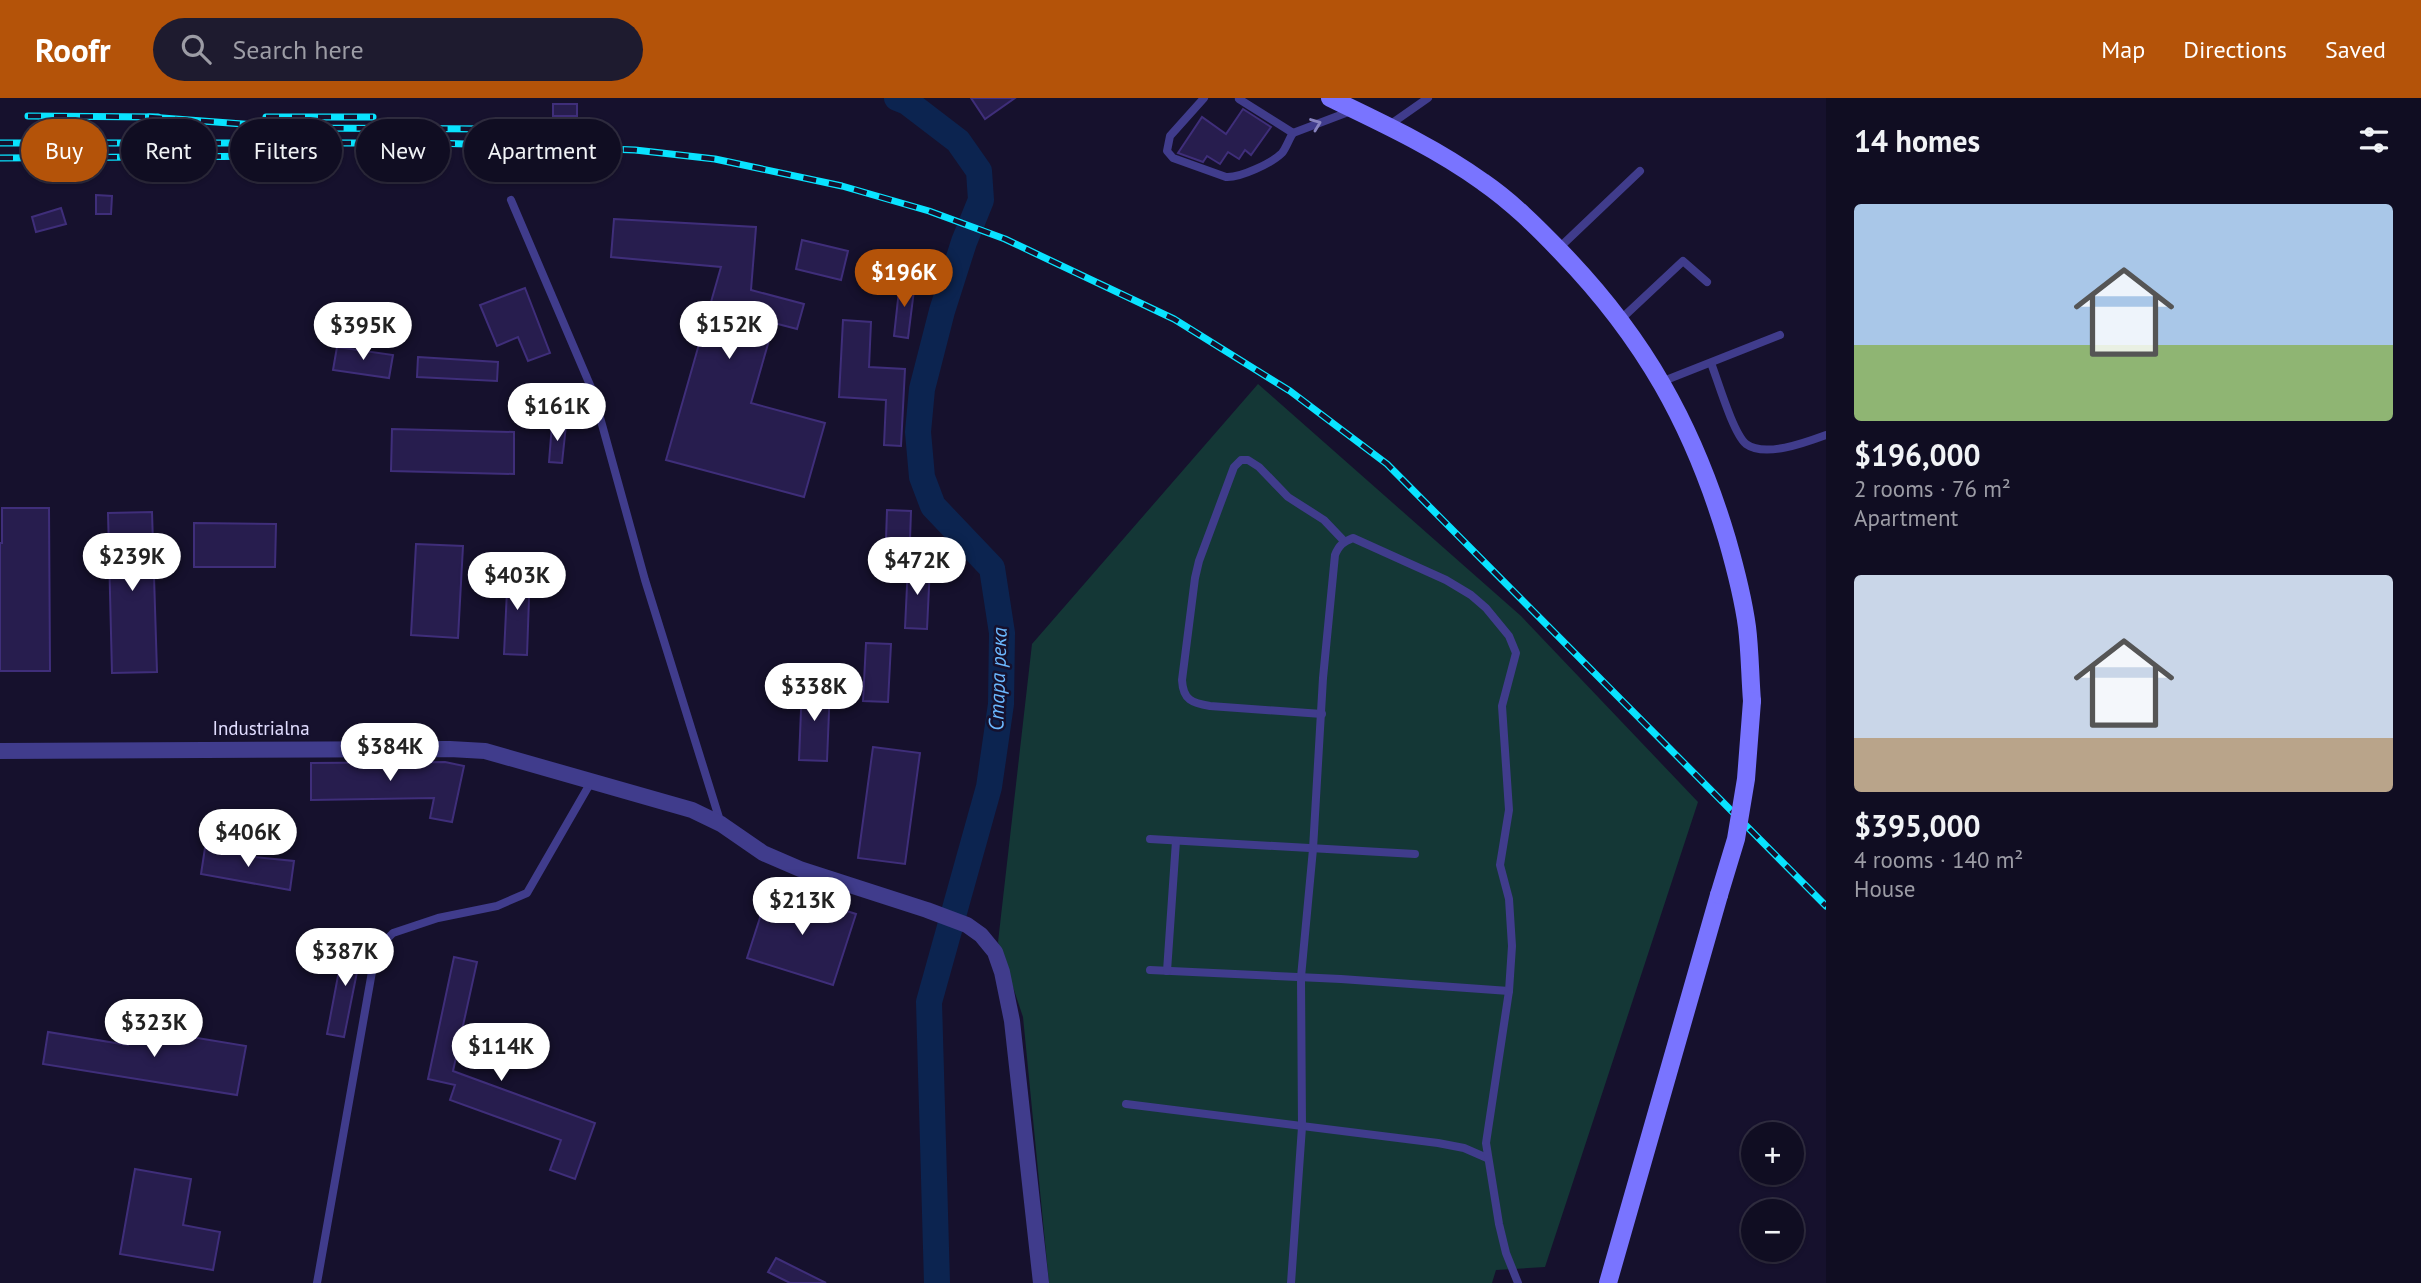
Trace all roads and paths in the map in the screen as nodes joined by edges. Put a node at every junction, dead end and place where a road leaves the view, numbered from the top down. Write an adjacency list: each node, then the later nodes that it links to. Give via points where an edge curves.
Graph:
1 (1205, 98): 7 (lane, via 1170,136 1167,151 1173,158 1226,177 1245,175 1282,153)
2 (1330, 98): 5 (main road)
3 (1428, 98): 6 (lane)
4 (1238, 99): 7 (lane)
5 (1351, 104): 6 (main road); 7 (lane, one-way to 5)
6 (1388, 126): 10 (main road, via 1483,182)
7 (1293, 133)
8 (1640, 171): 10 (lane)
9 (511, 200): 21 (lane, via 593,392 645,580)
10 (1558, 248): 12 (main road)
11 (1707, 282): 12 (lane, via 1683,261)
12 (1620, 320): 15 (main road)
13 (1780, 335): 14 (lane)
14 (1711, 363): 15 (lane); 16 (lane, via 1745,443 1758,449 1794,446)
15 (1661, 382): 37 (main road, bridge, via 1694,444 1735,567 1747,625 1752,701 1736,839)
16 (1826, 435)
17 (1344, 541): 18 (lane, via 1338,547 1332,575); 18 (lane, via 1259,467 1241,460 1234,467 1199,561 1192,598 1182,680 1187,699 1210,706); 29 (lane, via 1353,538 1463,590 1486,608 1513,645 1515,659 1502,699 1509,810 1500,865 1512,946)
18 (1322, 714): 24 (lane)
19 (0, 751): 20 (street, Industrialna, via 450,749 485,751)
20 (592, 782): 21 (street, Industrialna, via 692,810); 34 (lane, via 527,893 497,906 393,933 382,944 373,966)
21 (721, 824): 35 (street, Industrialna, via 764,853 800,869 967,925 995,952 1012,1021)
22 (1150, 838): 23 (lane)
23 (1176, 841): 24 (lane); 27 (lane)
24 (1313, 849): 25 (lane); 28 (lane)
25 (1415, 853)
26 (1150, 970): 27 (lane)
27 (1167, 971): 28 (lane)
28 (1301, 977): 29 (lane); 31 (lane)
29 (1509, 992): 32 (lane, via 1486,1130)
30 (1126, 1104): 31 (lane)
31 (1302, 1127): 32 (lane, via 1438,1143); 36 (lane)
32 (1487, 1158): 33 (lane)
33 (1515, 1281)
34 (317, 1283)
35 (1041, 1283)
36 (1291, 1283)
37 (1608, 1283)

